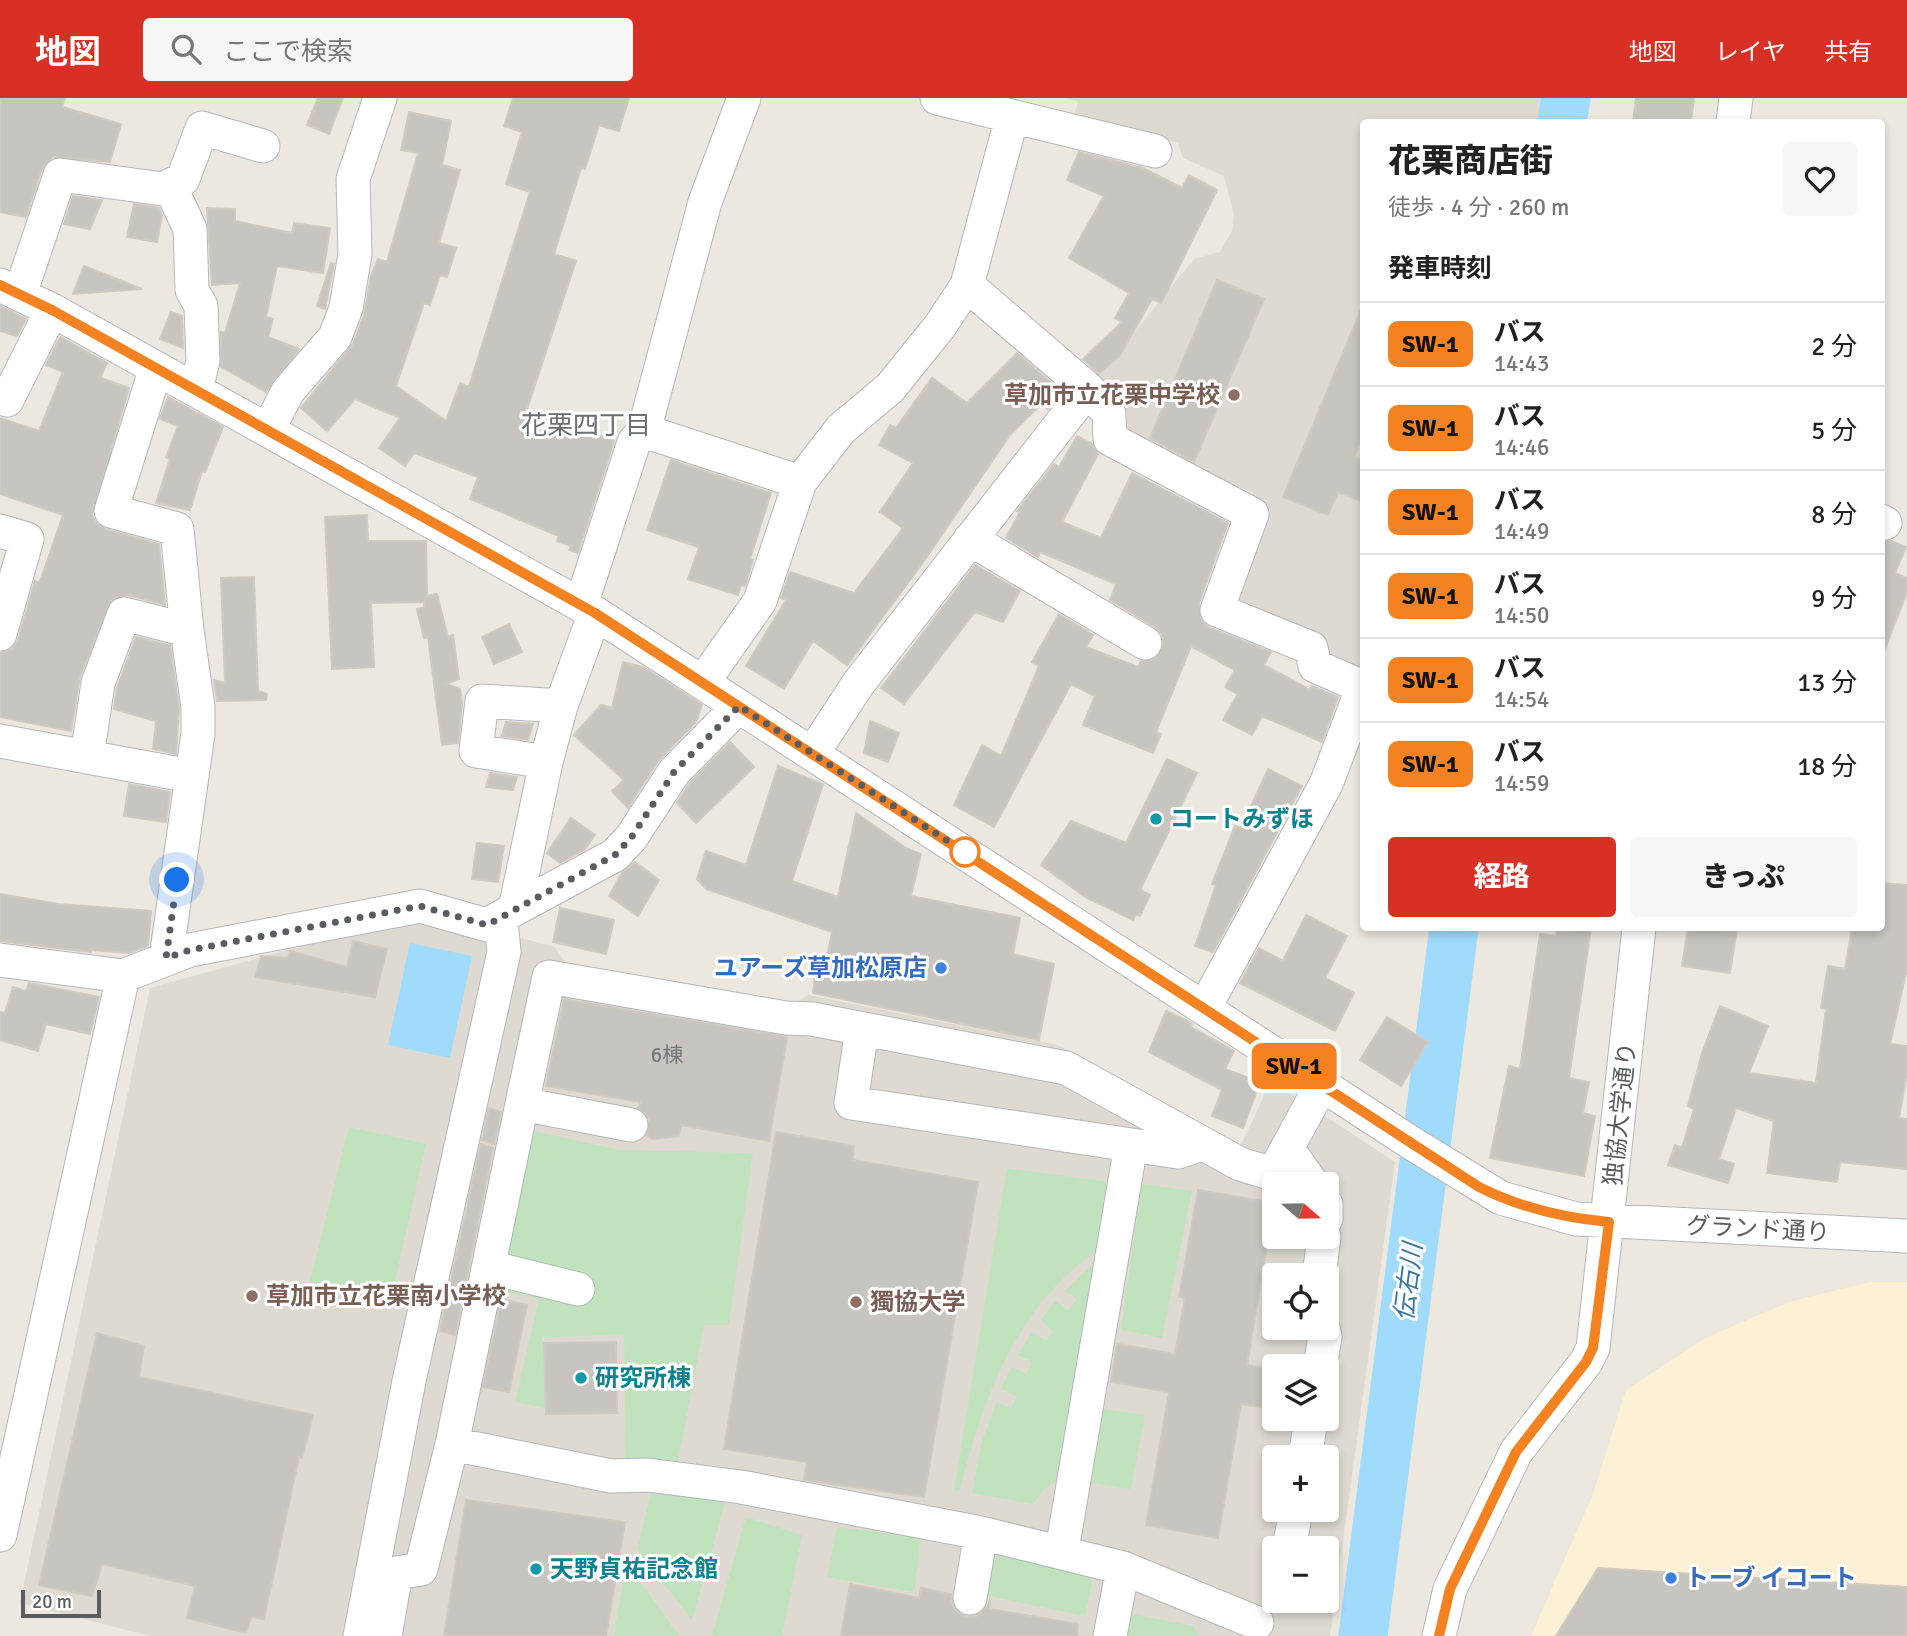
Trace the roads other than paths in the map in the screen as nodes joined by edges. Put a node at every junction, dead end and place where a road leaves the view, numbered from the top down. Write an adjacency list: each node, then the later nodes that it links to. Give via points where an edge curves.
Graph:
1 (380, 98): 17 (street, via 353,178 355,254 346,308 335,337 288,391)
2 (744, 98): 18 (street, via 705,202)
3 (937, 98): 5 (street)
4 (1736, 98): 6 (street)
5 (1012, 117): 8 (street); 10 (street)
6 (1733, 119)
7 (263, 146): 9 (street, via 202,128 183,179)
8 (1155, 151)
9 (170, 186): 11 (street, via 60,175); 14 (street, via 190,229 192,290 201,306 203,361)
10 (967, 285): 15 (street); 19 (street, via 940,327 890,388 841,429)
11 (10, 290): 12 (street, グランド通り)
12 (52, 310): 13 (street, グランド通り); 16 (street)
13 (156, 368): 14 (street, グランド通り); 23 (street, via 111,511 177,529)
14 (196, 390): 17 (street, グランド通り)
15 (1088, 390): 21 (street); 27 (street, via 1109,414 1110,439 1252,514 1217,610 1311,648 1315,666)
16 (7, 400)
17 (268, 430): 22 (street, グランド通り)
18 (644, 431): 19 (street); 22 (street, via 634,442)
19 (800, 482): 26 (street, via 760,601)
20 (0, 531): 24 (street, via 27,539)
21 (970, 539): 25 (street); 32 (street, via 858,684)
22 (588, 609): 26 (street, グランド通り); 29 (street)
23 (187, 630): 33 (street, via 124,614 98,683); 35 (street, via 198,707)
24 (0, 634)
25 (1145, 643)
26 (703, 682): 30 (street, グランド通り)
27 (1360, 686)
28 (1360, 695): 41 (street, via 1326,784)
29 (561, 706): 34 (street); 34 (street, via 482,701 476,751)
30 (739, 706): 32 (street, グランド通り); 36 (street, via 674,772 615,855)
31 (0, 741): 33 (street)
32 (813, 753): 41 (street, グランド通り)
33 (87, 757): 35 (street)
34 (545, 761): 36 (street)
35 (191, 776): 38 (street)
36 (508, 914): 38 (street, via 487,925 420,906); 62 (street, via 504,953 409,1381)
37 (1640, 931): 50 (street, 独協大学通り)
38 (166, 958): 40 (street)
39 (0, 960): 40 (street)
40 (123, 976): 54 (street)
41 (1205, 1007): 43 (street, グランド通り)
42 (862, 1029): 44 (street, via 549,977); 46 (street, via 1066,1069); 47 (street, via 851,1103)
43 (1322, 1084): 48 (street); 50 (street, グランド通り, via 1501,1198 1549,1213)
44 (522, 1104): 45 (street); 52 (street)
45 (631, 1125)
46 (1202, 1144): 47 (street, via 1178,1152); 48 (street, via 1240,1164 1273,1174)
47 (1131, 1145): 58 (street)
48 (1287, 1148): 49 (street)
49 (1304, 1172)
50 (1609, 1222): 51 (street, グランド通り); 65 (street, 独協大学通り, via 1593,1348 1516,1452 1450,1589)
51 (1907, 1236)
52 (489, 1267): 53 (street); 55 (street)
53 (578, 1289)
54 (10, 1442): 57 (street)
55 (452, 1444): 56 (street, via 611,1476 648,1475 741,1487); 63 (street, via 421,1569 396,1573)
56 (981, 1533): 58 (street); 60 (street)
57 (0, 1535)
58 (1062, 1550): 59 (street)
59 (1123, 1568): 61 (street); 64 (street)
60 (970, 1598)
61 (1262, 1620)
62 (360, 1636)
63 (385, 1636)
64 (1110, 1636)
65 (1439, 1636)

